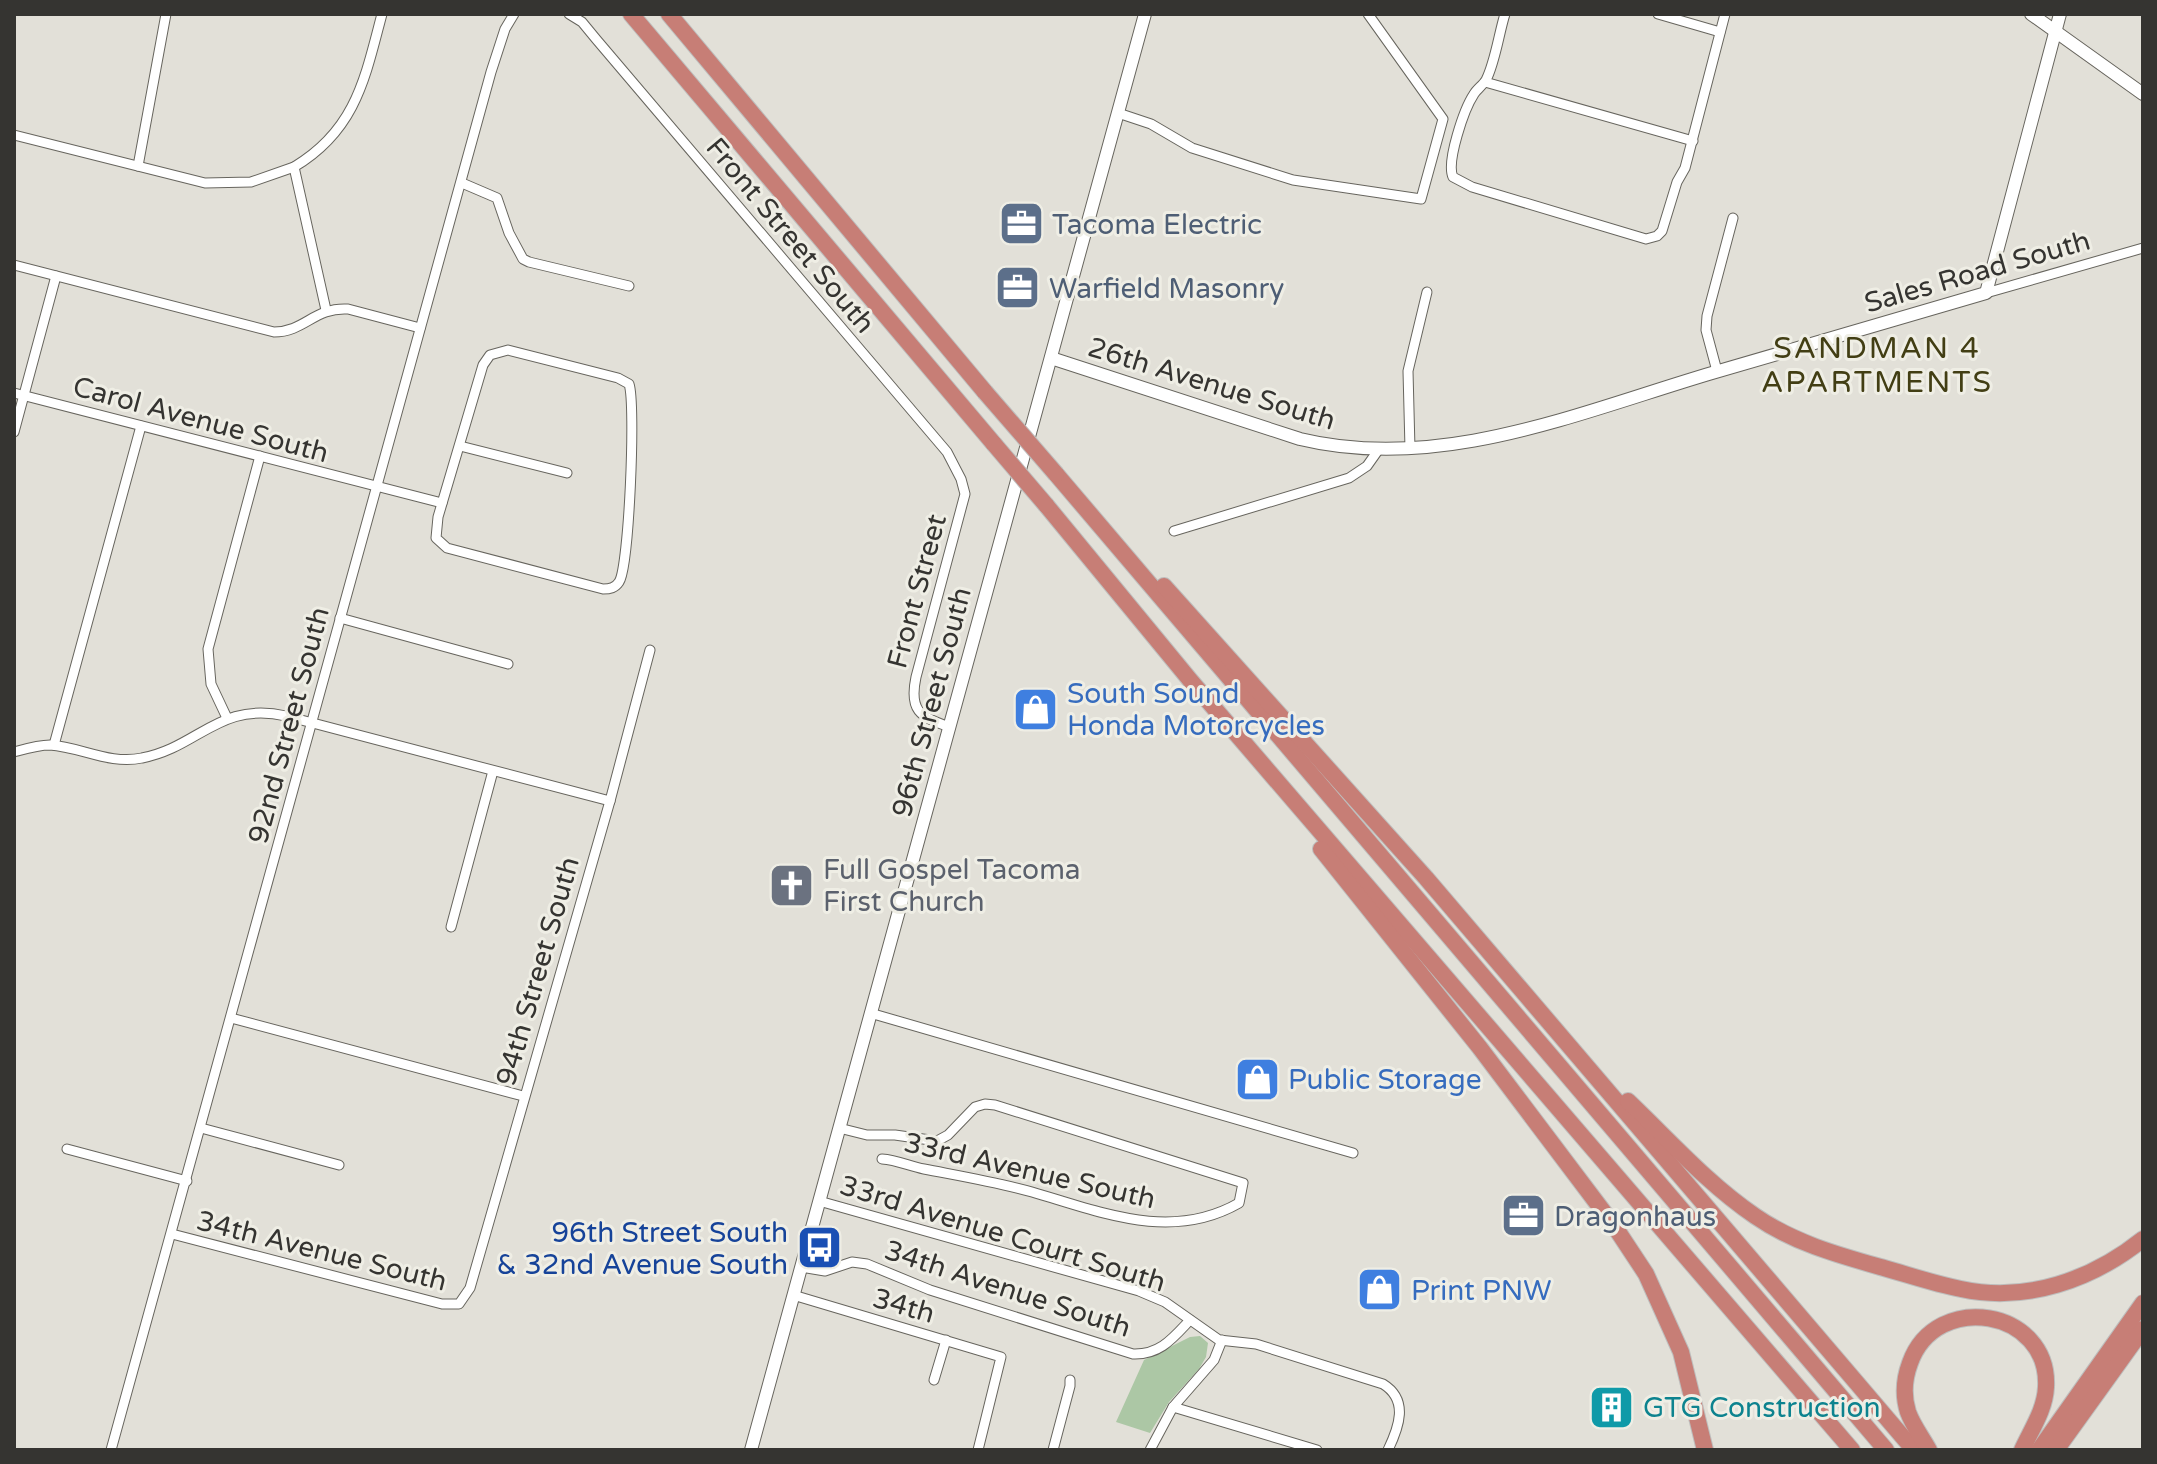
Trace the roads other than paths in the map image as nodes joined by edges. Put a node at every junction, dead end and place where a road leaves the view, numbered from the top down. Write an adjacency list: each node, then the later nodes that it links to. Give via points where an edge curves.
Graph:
1 (166, 14): 21 (street)
2 (382, 14): 22 (street, via 353,107 332,137)
3 (514, 14): 23 (street, 92nd Street South, via 500,42)
4 (569, 14): 45 (street, Front Street South, via 589,30 947,452)
5 (631, 14): 52 (highway, bridge)
6 (669, 14): 46 (highway, bridge)
7 (1145, 14): 18 (main road, 96th Street South)
8 (1368, 14): 18 (street, via 1443,119 1421,199 1293,180 1192,148)
9 (1505, 14): 16 (street)
10 (1658, 14): 14 (street)
11 (1725, 14): 14 (street)
12 (2031, 14): 15 (main road)
13 (2060, 14): 15 (main road)
14 (1720, 32): 20 (street)
15 (2055, 32): 17 (main road); 30 (main road)
16 (1485, 82): 20 (street); 20 (street, via 1464,114 1451,160 1453,177 1640,238 1657,236 1664,225)
17 (2143, 94)
18 (1118, 113): 33 (main road, 96th Street South)
19 (14, 135): 21 (street)
20 (1693, 141)
21 (138, 166): 22 (street, via 228,184)
22 (294, 167): 31 (street)
23 (462, 183): 28 (street, via 497,198 523,259); 32 (street, 92nd Street South)
24 (1733, 218): 34 (street, via 1707,316)
25 (2143, 248): 30 (street, Sales Road South)
26 (14, 265): 27 (street)
27 (56, 276): 31 (street, via 274,332 292,330); 35 (street)
28 (629, 286)
29 (1427, 292): 41 (street, via 1408,371)
30 (1986, 293): 34 (main road, Sales Road South)
31 (326, 310): 32 (street, via 348,309)
32 (420, 328): 44 (street, 92nd Street South)
33 (1051, 358): 40 (main road, 26th Avenue South, via 1291,437); 55 (main road, 96th Street South)
34 (1717, 371): 38 (main road, Sales Road South)
35 (19, 394): 36 (street, Carol Avenue South); 37 (street)
36 (141, 426): 42 (street, Carol Avenue South); 56 (street)
37 (14, 432)
38 (1503, 435): 41 (main road, 26th Avenue South)
39 (460, 446): 43 (street); 47 (street); 47 (street, via 490,355 508,350 626,381 632,426 621,580 608,590 447,548 436,538)
40 (1379, 449): 41 (main road, 26th Avenue South); 48 (street, via 1349,478)
41 (1410, 449)
42 (260, 456): 44 (street, Carol Avenue South); 53 (street, via 208,649 211,684)
43 (567, 473)
44 (377, 487): 47 (street, Carol Avenue South); 49 (street, 92nd Street South)
45 (965, 494): 55 (street, Front Street, via 913,690 919,712)
46 (1073, 495): 63 (highway, via 1224,651); 95 (highway)
47 (442, 503)
48 (1174, 531)
49 (340, 618): 51 (street); 54 (street, 92nd Street South)
50 (650, 650): 59 (street, 94th Street South)
51 (508, 664)
52 (1190, 680): 86 (highway, via 1615,1227 1646,1274 1681,1352); 94 (highway)
53 (227, 718): 54 (street, via 261,712); 56 (street, via 164,753 137,759 99,757)
54 (312, 723): 58 (street); 62 (street, 92nd Street South)
55 (950, 727): 61 (main road, 96th Street South)
56 (54, 745): 57 (street)
57 (14, 752)
58 (493, 771): 59 (street); 60 (street)
59 (610, 801): 64 (street, 94th Street South)
60 (451, 927)
61 (870, 1013): 66 (main road, 96th Street South); 68 (street)
62 (231, 1018): 64 (street); 65 (street, 92nd Street South)
63 (1557, 1034): 74 (highway, via 1742,1207 1815,1248 1961,1289 2005,1293 2072,1280); 96 (highway)
64 (523, 1096): 77 (street, 94th Street South, via 470,1288)
65 (201, 1128): 70 (street); 71 (street, 92nd Street South)
66 (839, 1128): 69 (street, 33rd Avenue South, via 868,1136 936,1141 975,1107 991,1104 1243,1183 1239,1203 1222,1213 1145,1222); 72 (main road, 96th Street South)
67 (67, 1149): 71 (street, 34th Avenue South)
68 (1353, 1153)
69 (882, 1159)
70 (339, 1165)
71 (187, 1181): 73 (street, 92nd Street South)
72 (819, 1201): 75 (main road, 96th Street South); 79 (street, 33rd Avenue Court South, via 1139,1291)
73 (172, 1234): 77 (street, 34th Avenue South, via 442,1304); 87 (street, 92nd Street South)
74 (2143, 1239)
75 (801, 1267): 76 (main road, 96th Street South); 79 (street, 34th Avenue South, via 825,1271 852,1262 867,1264 930,1290 1136,1354 1164,1346)
76 (793, 1295): 81 (street, 34th); 88 (main road, 96th Street South)
77 (461, 1303)
78 (2143, 1303): 99 (highway)
79 (1190, 1320): 82 (street, 33rd Avenue Court South)
80 (2143, 1329): 100 (highway)
81 (946, 1340): 83 (street); 89 (street, 34th, via 1001,1357)
82 (1222, 1340): 85 (street, via 1214,1360); 93 (street, 33rd Avenue Court South, via 1251,1343 1383,1384 1400,1403)
83 (934, 1380)
84 (1070, 1380): 90 (street)
85 (1173, 1407): 91 (street); 92 (street)
86 (1705, 1449)
87 (111, 1450)
88 (751, 1450)
89 (978, 1450)
90 (1053, 1450)
91 (1150, 1450)
92 (1317, 1450)
93 (1388, 1450)
94 (1852, 1450)
95 (1886, 1450)
96 (1914, 1450)
97 (1929, 1450): 98 (highway, via 1908,1410 1909,1366 1935,1328 1972,1316 2016,1328 2043,1363 2045,1399)
98 (2022, 1450)
99 (2039, 1450)
100 (2056, 1450)

